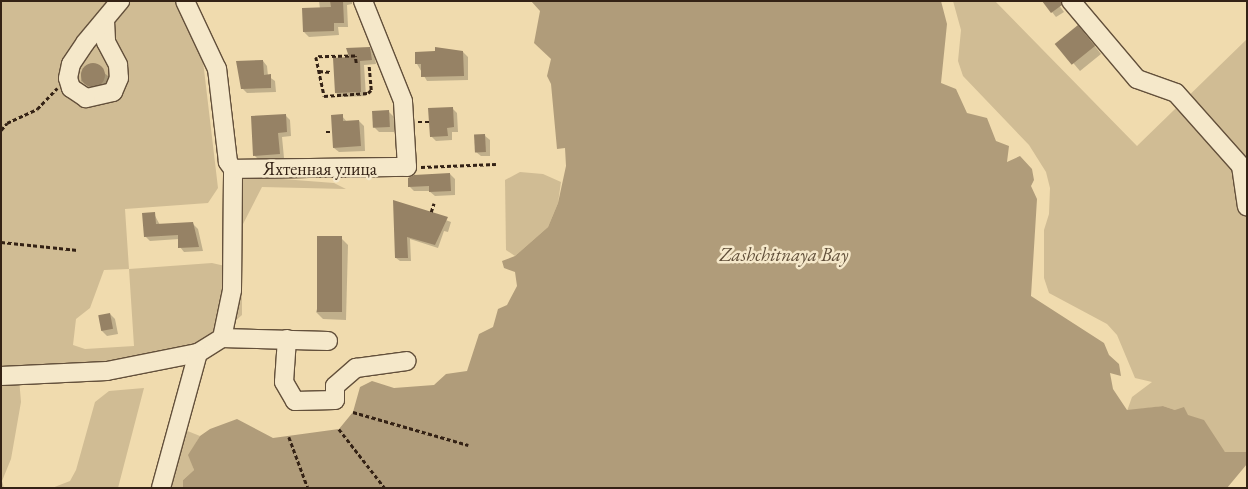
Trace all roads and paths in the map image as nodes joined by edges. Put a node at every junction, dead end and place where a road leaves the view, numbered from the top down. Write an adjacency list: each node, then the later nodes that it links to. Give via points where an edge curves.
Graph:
1 (120, 1): 5 (street)
2 (185, 1): 16 (street, via 218,70 228,162)
3 (363, 1): 15 (street, via 402,101)
4 (1071, 1): 18 (street, via 1137,79 1176,93 1242,166)
5 (105, 21): 10 (street, via 75,57); 10 (street, via 106,42 118,65 117,86 105,96 86,98 76,94)
6 (356, 62): 8 (path, via 355,56 316,57)
7 (369, 65): 8 (path, via 370,90 365,94 324,96)
8 (320, 71): 9 (path)
9 (331, 72)
10 (68, 78): 11 (path, via 37,109 7,123)
11 (1, 130)
12 (326, 132): 13 (path)
13 (332, 132)
14 (496, 164): 15 (path)
15 (407, 167): 16 (street, Яхтенная улица)
16 (232, 169): 22 (street, via 232,290)
17 (434, 203): 19 (path)
18 (1247, 207)
19 (431, 212)
20 (1, 242): 21 (path)
21 (78, 250)
22 (222, 338): 23 (street); 25 (street)
23 (287, 339): 24 (street); 26 (street, via 284,382 294,400 335,400 335,386 356,368)
24 (328, 341)
25 (198, 353): 27 (street, via 107,371 29,379); 32 (street)
26 (406, 361)
27 (1, 376)
28 (353, 412): 31 (path)
29 (339, 429): 34 (path)
30 (289, 437): 33 (path)
31 (468, 445)
32 (161, 488)
33 (308, 488)
34 (385, 488)

